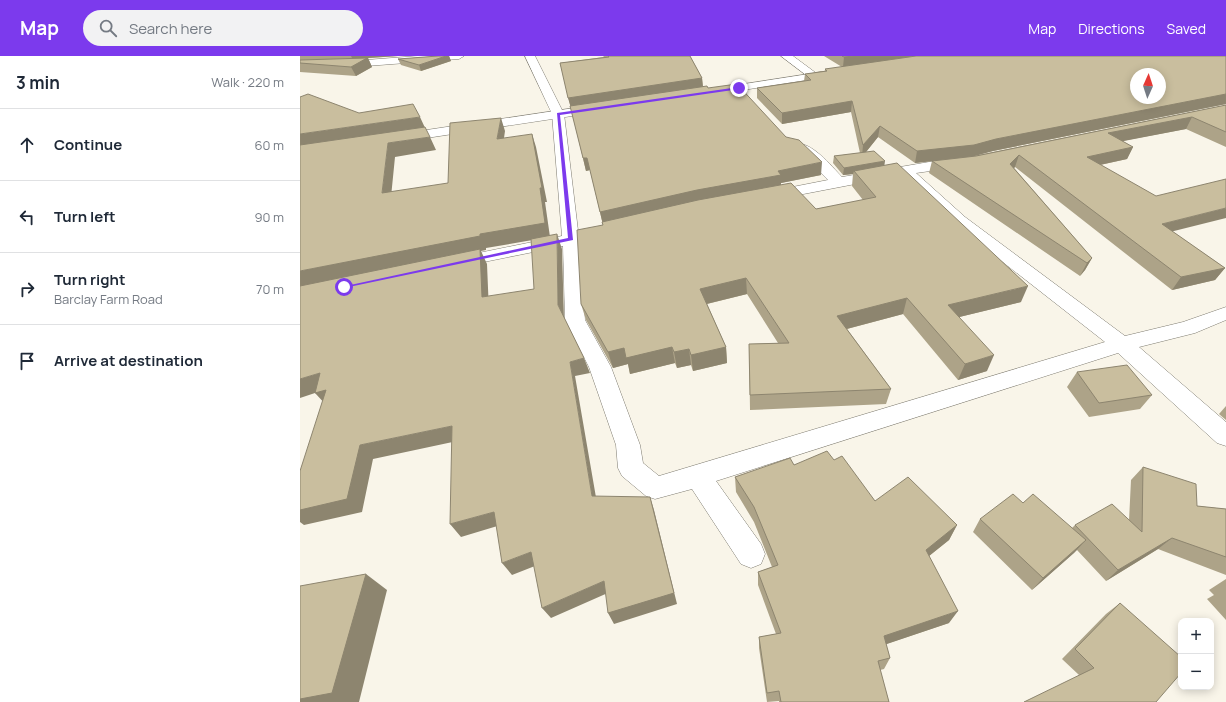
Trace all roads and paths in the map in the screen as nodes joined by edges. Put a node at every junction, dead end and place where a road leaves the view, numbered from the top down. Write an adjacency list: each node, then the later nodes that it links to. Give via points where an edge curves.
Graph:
1 (459, 56): 4 (street)
2 (530, 56): 11 (street)
3 (786, 56): 6 (street)
4 (300, 65)
5 (844, 72): 6 (street)
6 (814, 76): 7 (street)
7 (739, 88): 8 (street); 9 (street)
8 (700, 94)
9 (750, 99)
10 (613, 106): 11 (street)
11 (558, 114): 13 (street); 18 (street)
12 (787, 140): 16 (street, via 792,145 804,148)
13 (386, 141)
14 (972, 162): 15 (street)
15 (906, 171): 16 (street); 21 (street, via 959,220)
16 (839, 182): 17 (street)
17 (754, 199)
18 (578, 237): 19 (street); 23 (street, via 575,320 600,367 628,444 631,468 655,488)
19 (438, 267)
20 (1226, 313): 21 (street, via 1188,328)
21 (1122, 344): 22 (street); 23 (street)
22 (1226, 436)
23 (698, 476): 24 (street)
24 (751, 554)

